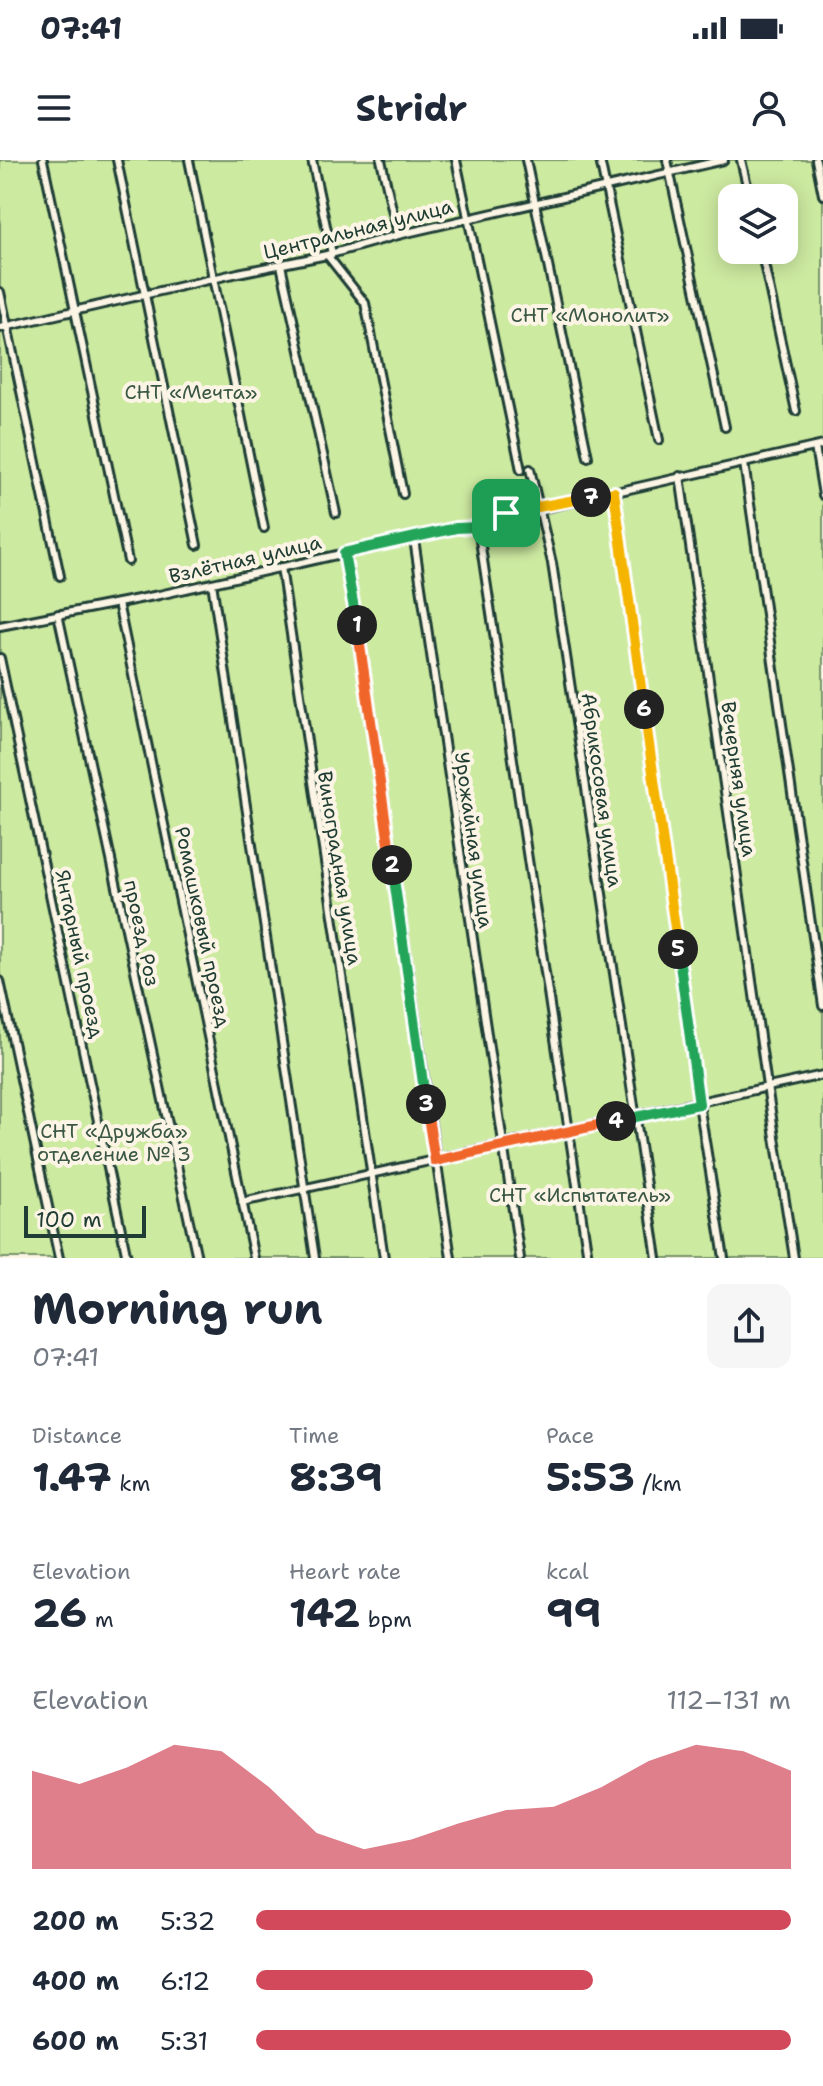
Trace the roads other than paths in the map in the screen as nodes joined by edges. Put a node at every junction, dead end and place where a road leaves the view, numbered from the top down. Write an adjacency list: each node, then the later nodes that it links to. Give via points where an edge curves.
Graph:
1 (43, 160): 26 (street)
2 (117, 160): 25 (street)
3 (189, 160): 23 (street)
4 (312, 160): 20 (street)
5 (381, 160): 19 (street)
6 (456, 160): 18 (street)
7 (526, 160): 17 (street)
8 (600, 160): 15 (street)
9 (667, 160): 13 (street)
10 (724, 160): 13 (street, Центральная улица)
11 (741, 160): 14 (street)
12 (816, 160): 16 (street)
13 (670, 173): 15 (street, Центральная улица); 29 (street)
14 (747, 184)
15 (606, 188): 17 (street, Центральная улица); 30 (street)
16 (823, 195)
17 (536, 204): 18 (street, Центральная улица); 32 (street)
18 (468, 219): 19 (street, Центральная улица); 35 (street)
19 (398, 235): 20 (street, Центральная улица)
20 (329, 254): 22 (street, Центральная улица); 38 (street, via 365,303)
21 (764, 264): 28 (street)
22 (281, 265): 23 (street, Центральная улица); 41 (street)
23 (214, 279): 25 (street, Центральная улица); 43 (street)
24 (0, 292): 27 (street)
25 (145, 295): 26 (street, Центральная улица); 45 (street)
26 (75, 312): 27 (street, Центральная улица); 47 (street)
27 (4, 327): 49 (street)
28 (796, 411)
29 (725, 427)
30 (659, 440)
31 (819, 446): 33 (street, Взлётная улица); 39 (street)
32 (588, 457)
33 (744, 463): 36 (street, Взлётная улица); 56 (street)
34 (530, 469): 40 (street, Абрикосовая улица)
35 (521, 470)
36 (680, 476): 37 (street, Взлётная улица); 58 (street, Вечерняя улица)
37 (614, 492): 40 (street, Взлётная улица); 59 (street)
38 (403, 494)
39 (823, 495)
40 (541, 509): 42 (street, Взлётная улица, via 506,513); 60 (street, Абрикосовая улица)
41 (336, 513)
42 (478, 527): 44 (street, Взлётная улица); 61 (street)
43 (264, 528)
44 (414, 539): 46 (street, Взлётная улица); 62 (street, Урожайная улица)
45 (197, 545)
46 (344, 553): 48 (street, Взлётная улица); 63 (street)
47 (128, 561)
48 (281, 567): 50 (street, Взлётная улица); 64 (street, Виноградная улица)
49 (60, 576)
50 (212, 583): 51 (street, Взлётная улица); 65 (street)
51 (118, 603): 52 (street, Взлётная улица); 66 (street, Ромашковый проезд)
52 (58, 614): 53 (street, Взлётная улица); 69 (street, проезд Роз)
53 (0, 626)
54 (0, 658): 68 (street, Янтарный проезд)
55 (0, 981): 67 (street)
56 (823, 1006)
57 (823, 1075): 58 (street)
58 (767, 1086): 59 (street); 78 (street, Вечерняя улица)
59 (699, 1104): 60 (street); 77 (street)
60 (634, 1117): 61 (street); 76 (street, Абрикосовая улица)
61 (568, 1132): 62 (street); 75 (street)
62 (502, 1145): 63 (street); 74 (street, Урожайная улица)
63 (435, 1161): 64 (street); 73 (street)
64 (370, 1174): 65 (street); 72 (street, Виноградная улица)
65 (304, 1189): 66 (street); 71 (street)
66 (242, 1202): 70 (street, Ромашковый проезд)
67 (59, 1258)
68 (127, 1258)
69 (197, 1258)
70 (254, 1258)
71 (315, 1258)
72 (384, 1258)
73 (451, 1258)
74 (520, 1258)
75 (588, 1258)
76 (657, 1258)
77 (724, 1258)
78 (794, 1258)

